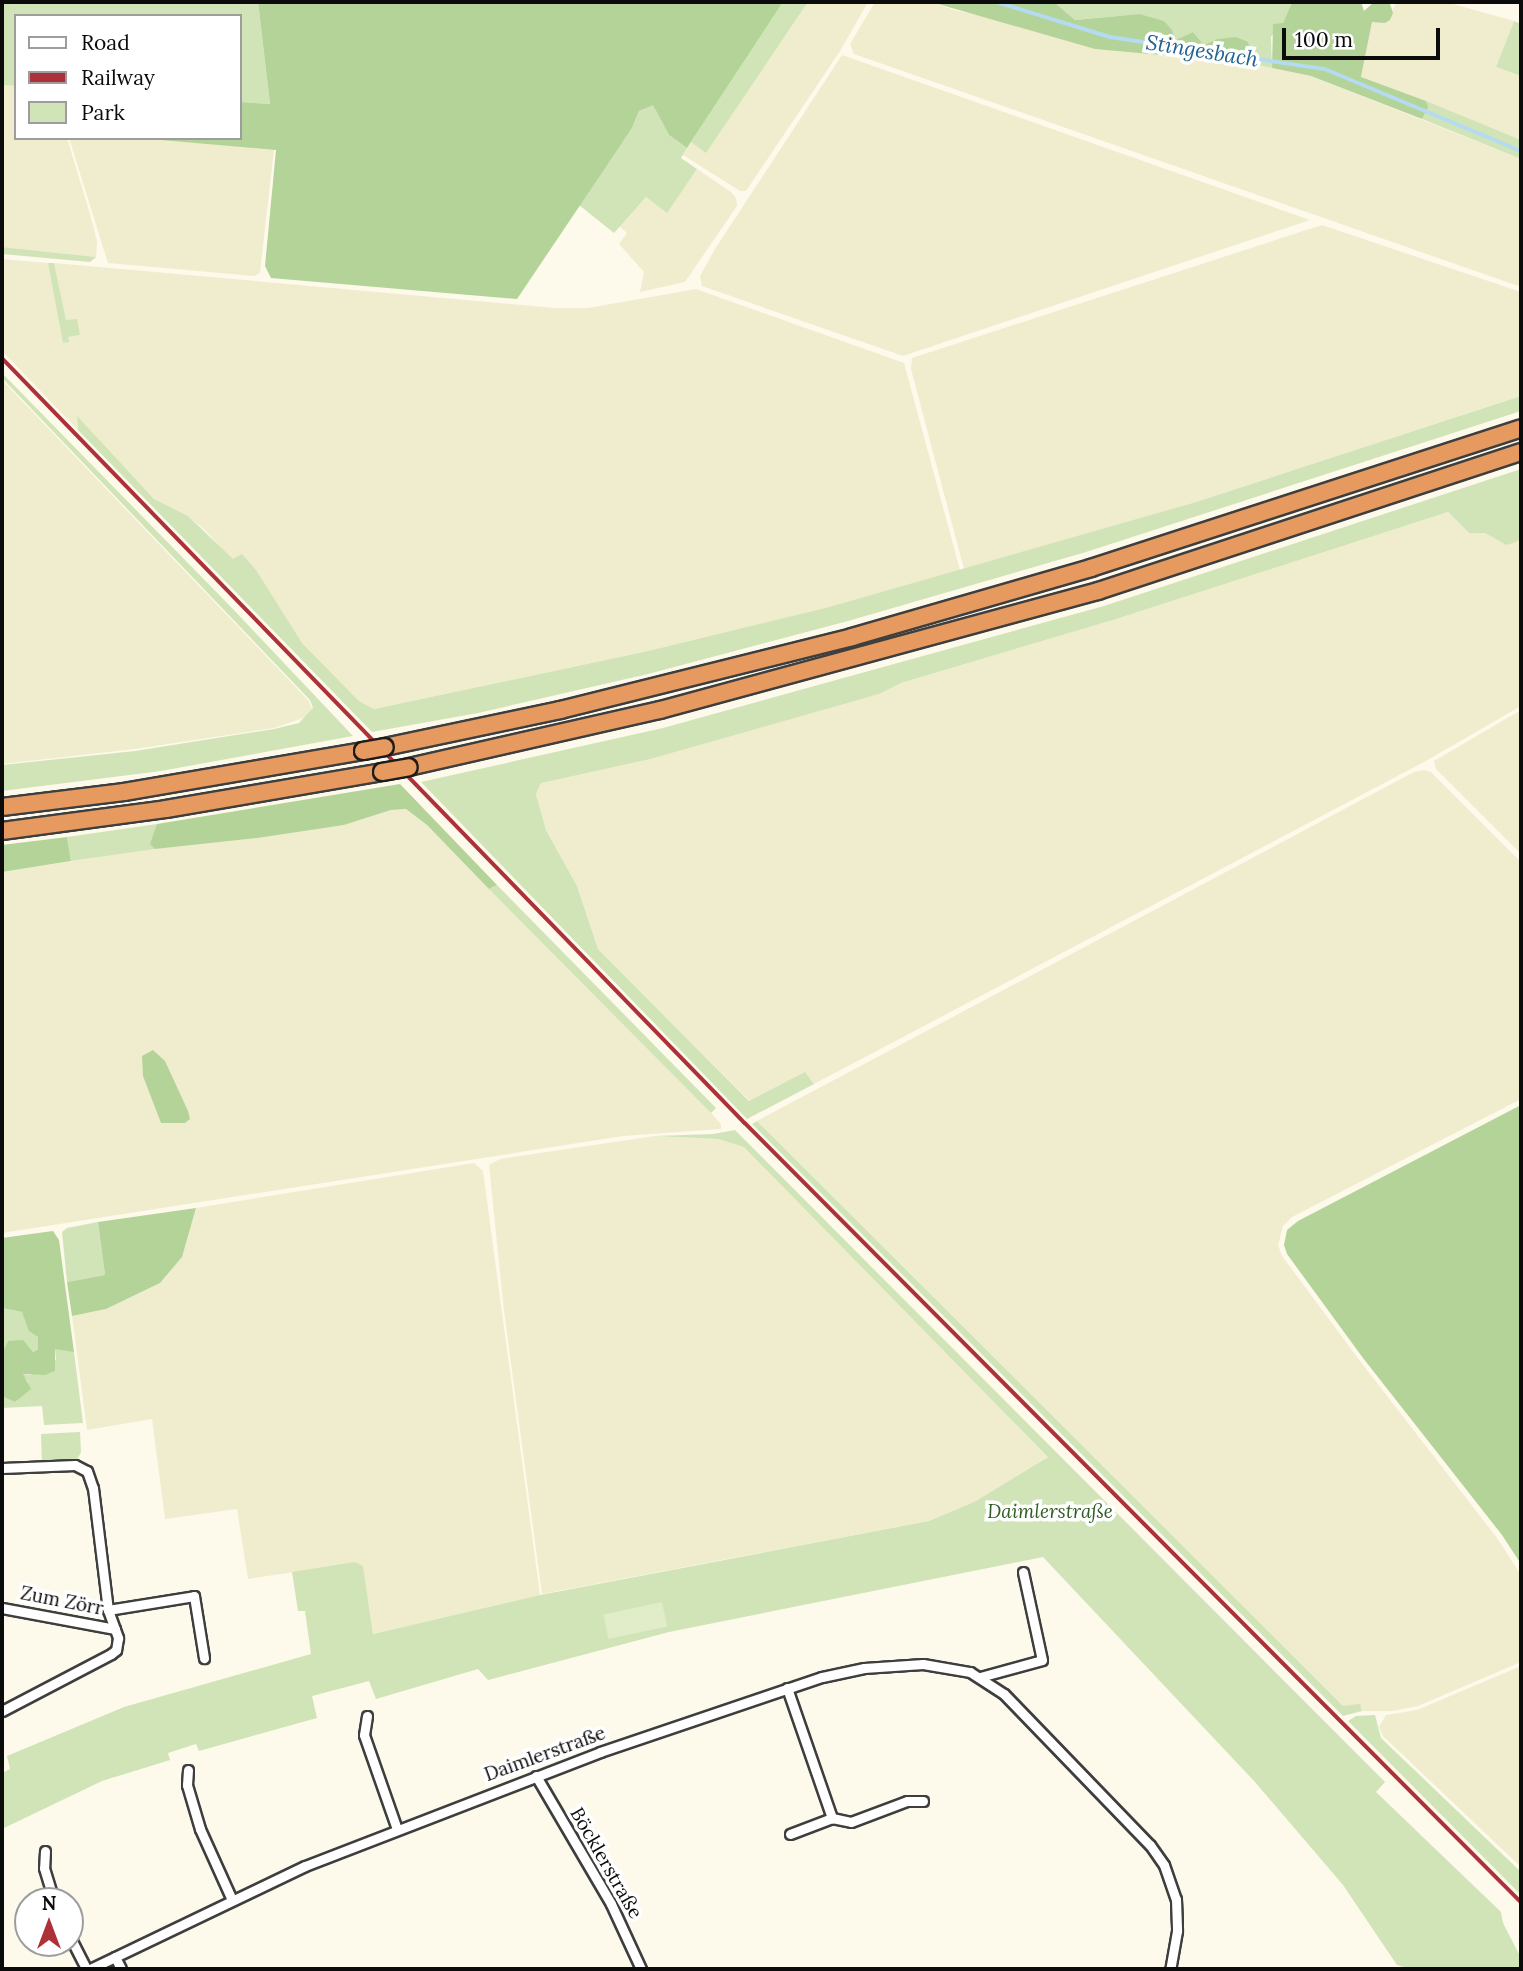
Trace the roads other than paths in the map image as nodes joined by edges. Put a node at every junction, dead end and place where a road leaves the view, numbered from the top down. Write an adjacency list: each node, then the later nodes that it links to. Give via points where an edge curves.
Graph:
1 (1521, 428): 3 (highway, bridge, via 1091,568 852,637 560,710 363,751 124,792)
2 (1521, 452): 4 (highway, bridge, via 1085,595 660,710 383,772)
3 (2, 807)
4 (2, 831)
5 (2, 1468): 8 (street, via 75,1465 87,1471)
6 (1023, 1572): 11 (street, via 1042,1660)
7 (2, 1608): 9 (street, Zum Zörr)
8 (108, 1610): 9 (street); 10 (street, via 194,1597)
9 (115, 1629): 13 (street, via 117,1646 111,1654)
10 (204, 1658)
11 (980, 1677): 12 (street, Daimlerstraße, via 951,1667 907,1665 849,1671); 28 (street, Daimlerstraße, via 1015,1705 1157,1855 1176,1899 1177,1931)
12 (787, 1688): 16 (street, Daimlerstraße); 18 (street)
13 (2, 1712)
14 (368, 1716): 19 (street, via 364,1735)
15 (188, 1770): 23 (street, via 187,1785 200,1829)
16 (537, 1776): 19 (street, Daimlerstraße); 27 (street, Böcklerstraße, via 611,1903)
17 (923, 1801): 18 (street, via 907,1801 851,1822)
18 (832, 1818): 20 (street)
19 (397, 1829): 23 (street, Daimlerstraße)
20 (790, 1833)
21 (45, 1851): 22 (street)
22 (50, 1887)
23 (232, 1899): 24 (street, Daimlerstraße)
24 (115, 1957): 25 (street, Daimlerstraße); 26 (street)
25 (88, 1969)
26 (121, 1969)
27 (641, 1969)
28 (1170, 1969)

